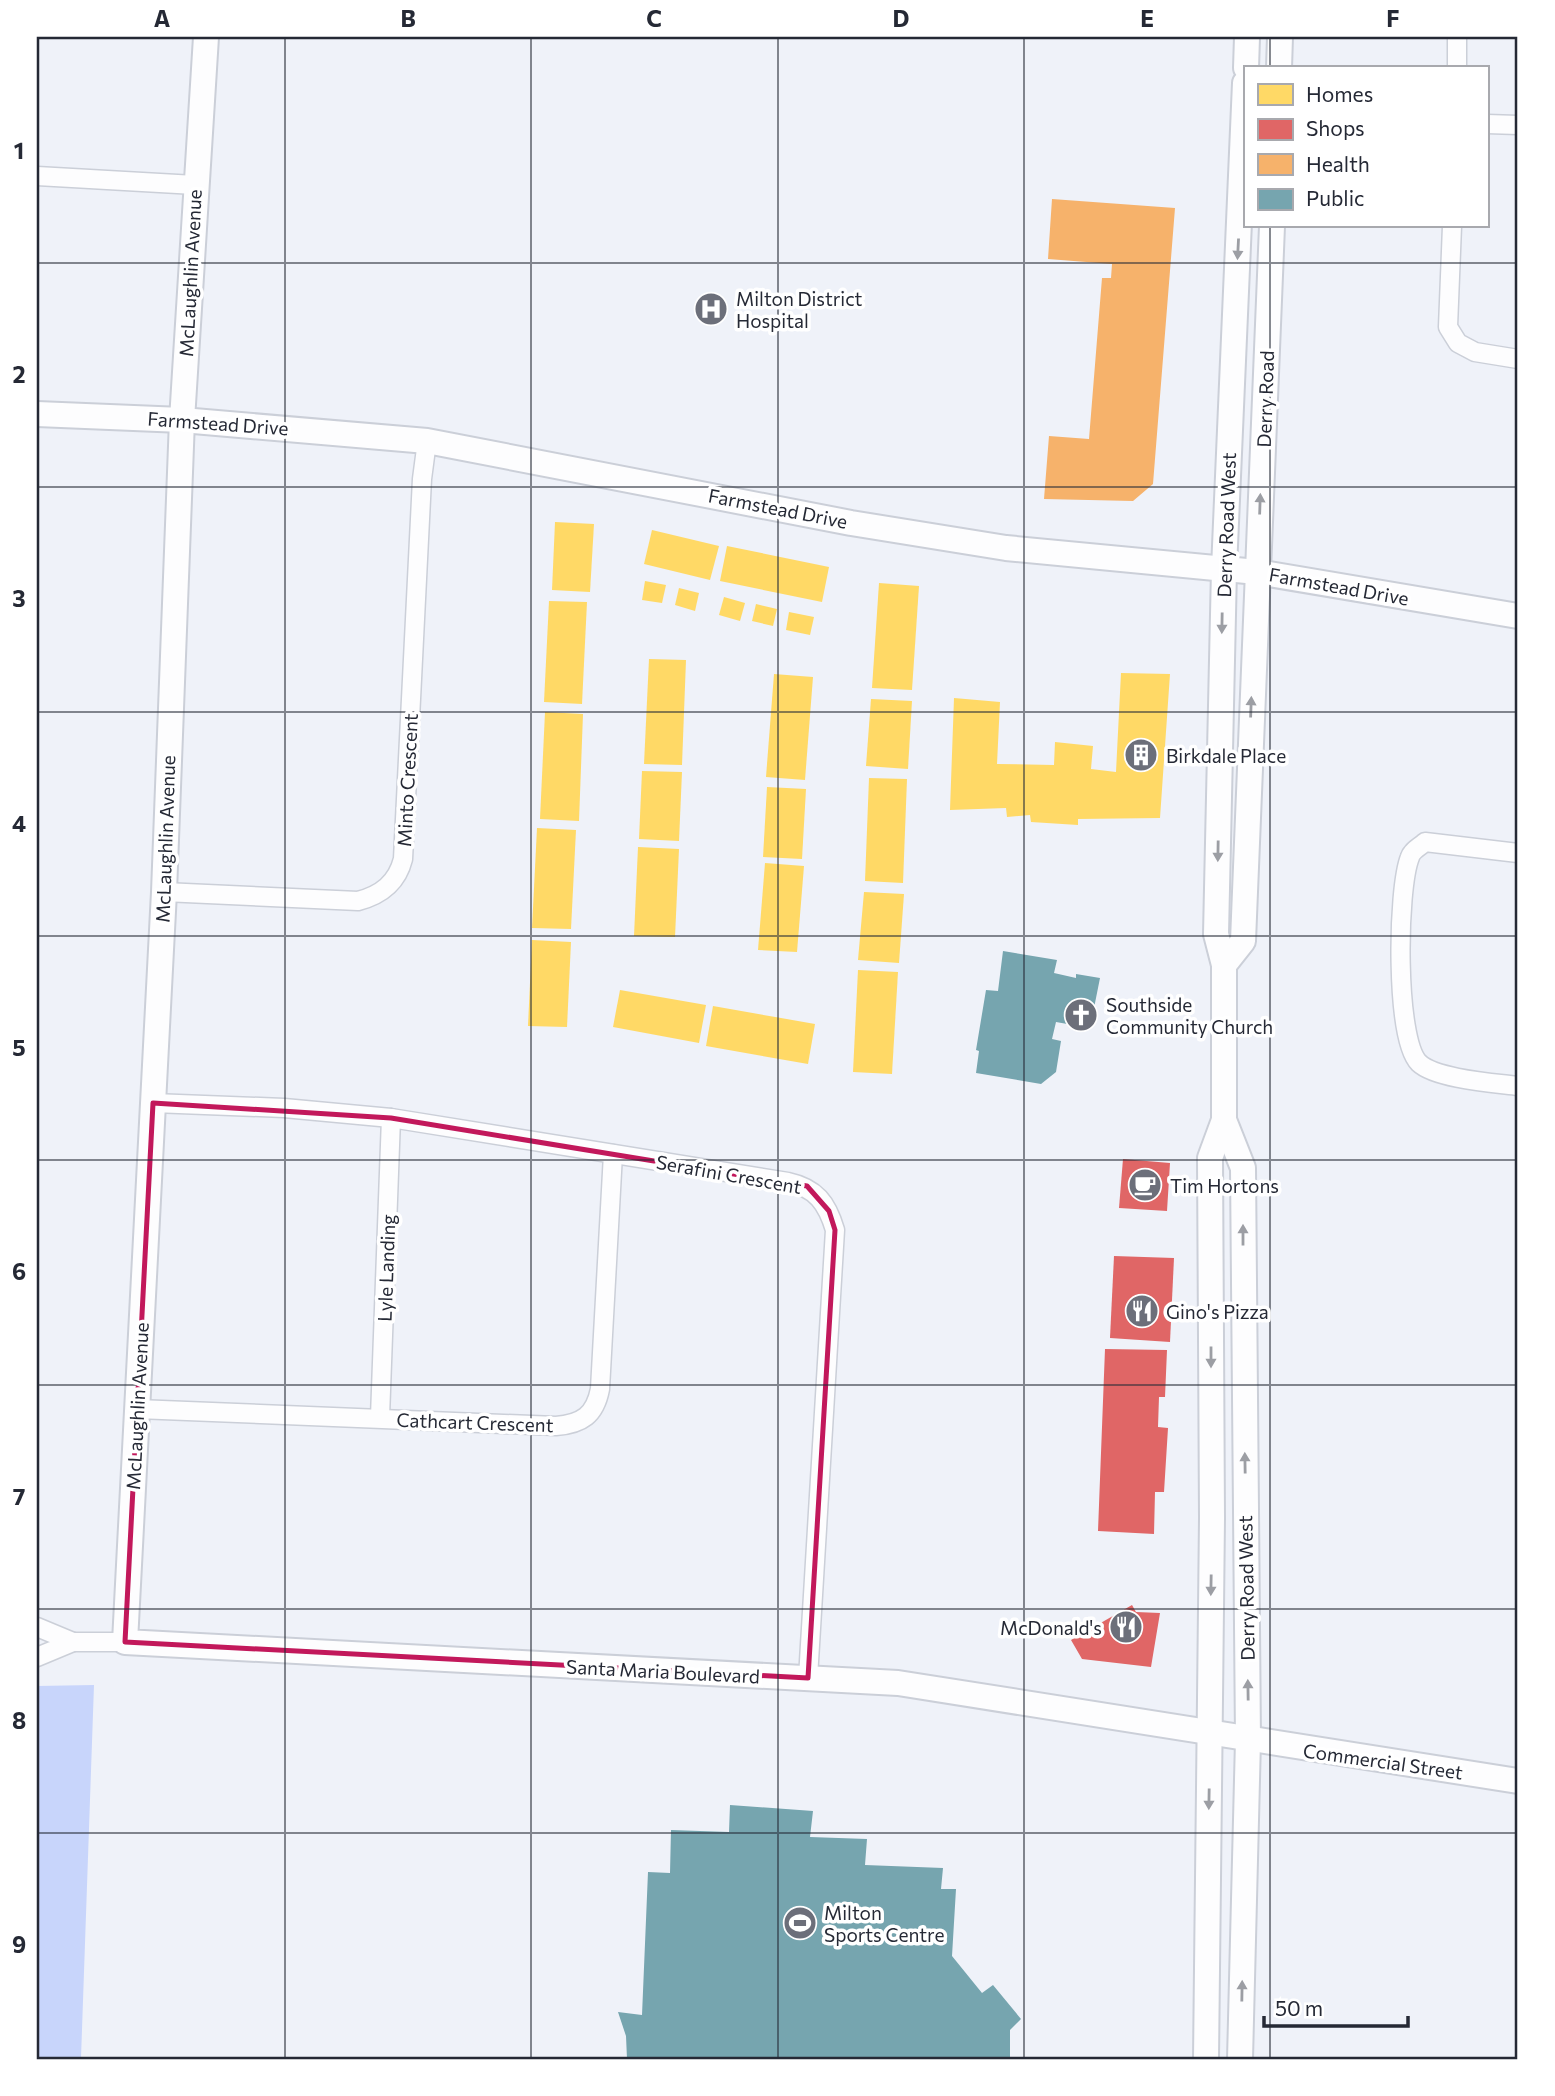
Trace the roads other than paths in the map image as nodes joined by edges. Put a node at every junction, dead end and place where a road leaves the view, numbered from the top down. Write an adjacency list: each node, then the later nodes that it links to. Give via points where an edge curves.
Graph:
1 (206, 37): 12 (street, McLaughlin Avenue)
2 (1247, 37): 5 (street)
3 (1280, 37): 6 (street)
4 (1457, 37): 7 (street)
5 (1246, 66)
6 (1279, 66)
7 (1457, 66)
8 (1244, 106): 19 (street, Derry Road West, one-way to 19)
9 (1488, 124): 10 (street)
10 (1518, 125)
11 (37, 176): 12 (street)
12 (195, 185): 17 (street, McLaughlin Avenue)
13 (1272, 228): 20 (street, Derry Road, one-way to 13)
14 (1452, 228): 15 (street, via 1448,327 1458,343 1475,352)
15 (1518, 359)
16 (37, 414): 17 (street, Farmstead Drive)
17 (182, 420): 18 (street, Farmstead Drive); 23 (street, McLaughlin Avenue)
18 (427, 441): 19 (street, Farmstead Drive, via 994,547); 23 (street, Minto Crescent, via 402,859 394,880 373,897 358,901)
19 (1224, 569): 20 (street, Farmstead Drive); 24 (street, Derry Road West, one-way to 24, via 1216,934)
20 (1257, 572): 21 (street, Farmstead Drive); 24 (street, Derry Road West, one-way to 20, via 1243,941)
21 (1518, 617)
22 (1518, 853): 25 (street, via 1425,842 1411,853 1404,877 1400,963 1408,1041 1419,1062 1433,1072)
23 (163, 892): 26 (street, McLaughlin Avenue)
24 (1224, 965): 28 (street, Derry Road West)
25 (1518, 1086)
26 (153, 1104): 27 (street, Serafini Crescent, via 284,1108); 30 (street, McLaughlin Avenue)
27 (391, 1118): 29 (street, Serafini Crescent); 31 (street, Lyle Landing)
28 (1224, 1120): 37 (street, Derry Road West, one-way to 37, via 1210,1158); 38 (street, Derry Road West, one-way to 28, via 1243,1168)
29 (613, 1154): 31 (street, Cathcart Crescent, via 597,1406 585,1419 556,1426); 36 (street, Serafini Crescent, via 807,1186 829,1211 835,1230)
30 (137, 1409): 31 (street, Cathcart Crescent); 34 (street, McLaughlin Avenue)
31 (380, 1418)
32 (37, 1627): 33 (street, Santa Maria Boulevard)
33 (73, 1642): 34 (street, Santa Maria Boulevard); 35 (street, Santa Maria Boulevard)
34 (125, 1642): 36 (street, Santa Maria Boulevard)
35 (37, 1657)
36 (808, 1678): 37 (street, Santa Maria Boulevard, via 943,1689)
37 (1210, 1731): 38 (street, Santa Maria Boulevard); 40 (street, Derry Road West, one-way to 40)
38 (1248, 1740): 39 (street, Commercial Street); 41 (street, Derry Road West, one-way to 38)
39 (1518, 1781)
40 (1206, 2059)
41 (1240, 2059)

